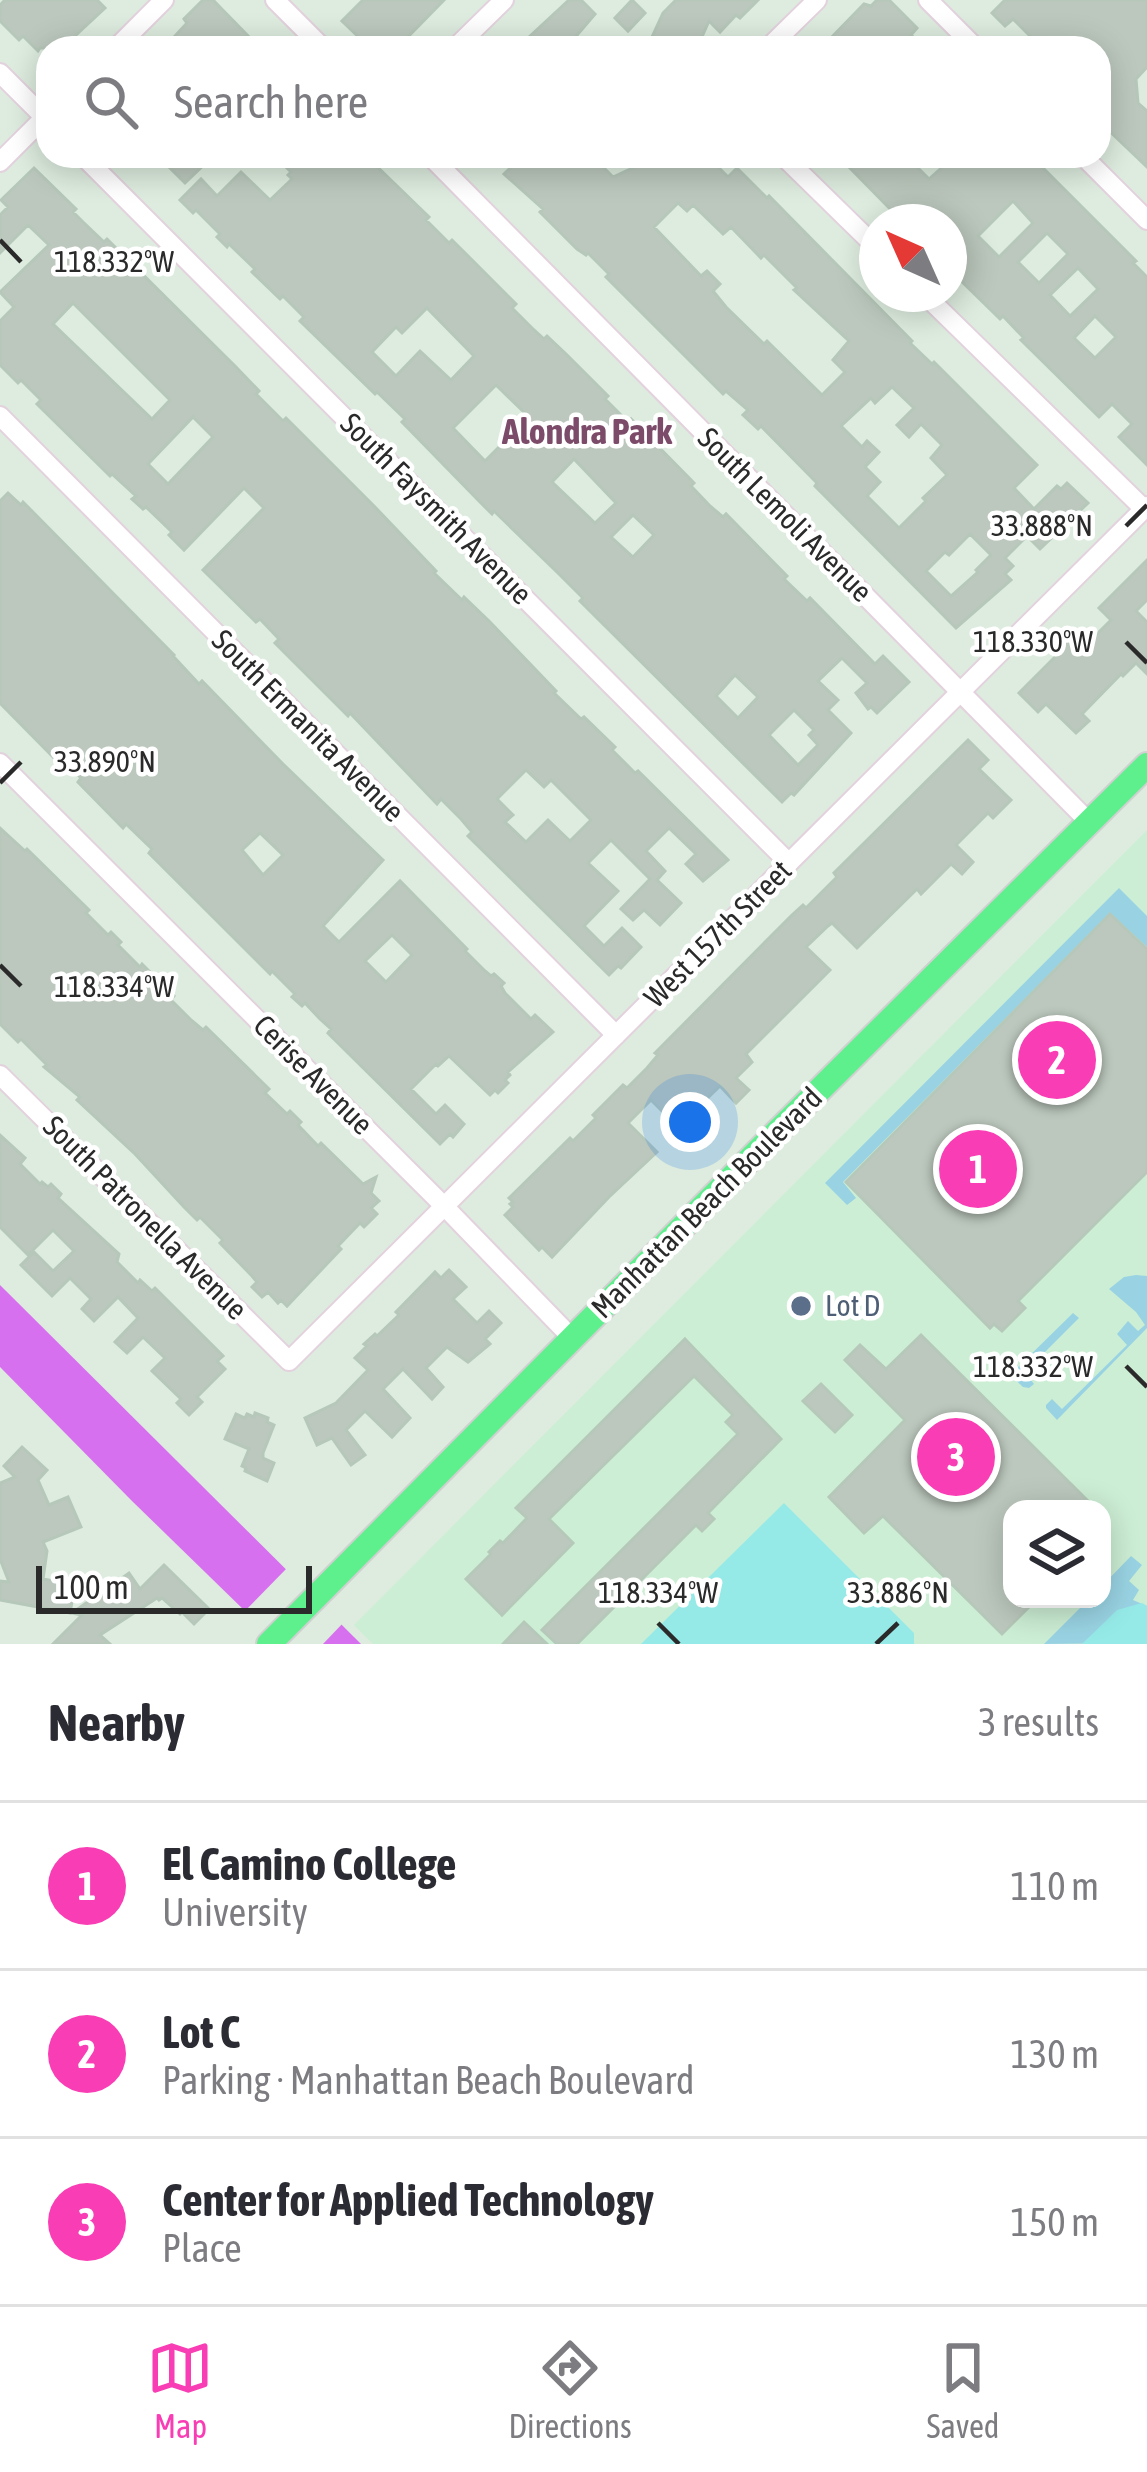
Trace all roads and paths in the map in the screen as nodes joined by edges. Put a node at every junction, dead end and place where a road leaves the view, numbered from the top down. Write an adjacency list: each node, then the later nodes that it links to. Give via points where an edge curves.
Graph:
1 (164, 0): 6 (street)
2 (275, 0): 7 (street)
3 (504, 0): 8 (street)
4 (817, 0): 9 (street)
5 (928, 0): 10 (street)
6 (128, 36)
7 (311, 36)
8 (467, 36)
9 (780, 36)
10 (964, 36)
11 (0, 74): 12 (street)
12 (36, 108)
13 (36, 128): 14 (street)
14 (0, 162)
15 (94, 168): 28 (street, South Faysmith Avenue)
16 (442, 168): 24 (street, South Lemoli Avenue)
17 (795, 168): 20 (street)
18 (1095, 168): 19 (street)
19 (1147, 220)
20 (859, 230)
21 (943, 312): 23 (street)
22 (0, 416): 29 (street, South Ermanita Avenue)
23 (1146, 507): 24 (street, West 157th Street)
24 (959, 691): 27 (street, South Lemoli Avenue); 28 (street, West 157th Street)
25 (0, 763): 31 (street, Cerise Avenue)
26 (1147, 765): 27 (main road, Manhattan Beach Boulevard)
27 (1089, 822): 32 (main road, Manhattan Beach Boulevard)
28 (789, 863): 29 (street, West 157th Street)
29 (616, 1035): 31 (street, West 157th Street)
30 (0, 1075): 33 (street, South Patronella Avenue)
31 (444, 1206): 32 (street, Cerise Avenue); 33 (street, West 157th Street)
32 (572, 1338): 34 (main road, Manhattan Beach Boulevard)
33 (289, 1361)
34 (271, 1642)

